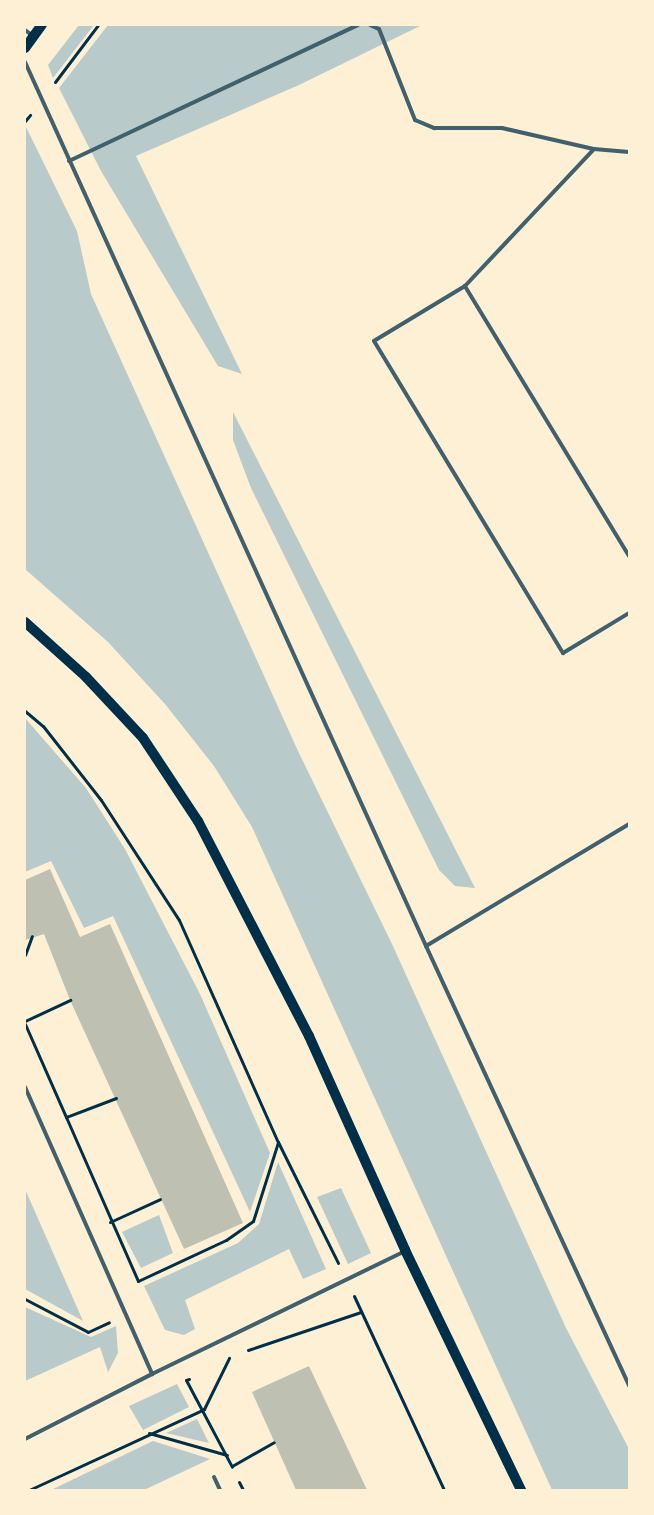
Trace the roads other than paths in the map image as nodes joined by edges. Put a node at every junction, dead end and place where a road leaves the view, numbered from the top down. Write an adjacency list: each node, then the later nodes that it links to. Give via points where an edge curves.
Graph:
1 (42, 25): 4 (main road)
2 (358, 25): 9 (lane)
3 (370, 25): 7 (lane, via 379,29 415,120 434,128 502,128)
4 (29, 33): 5 (main road)
5 (25, 48)
6 (25, 62): 9 (lane)
7 (594, 149): 8 (lane); 10 (lane)
8 (629, 152)
9 (69, 161): 15 (lane)
10 (465, 286): 11 (lane); 12 (lane, via 374,341 563,654)
11 (629, 556)
12 (629, 613)
13 (25, 622): 17 (main road, via 86,677 143,738 198,821 309,1036)
14 (629, 824): 15 (lane)
15 (426, 946): 19 (lane)
16 (25, 1087): 18 (lane)
17 (405, 1250): 18 (lane); 23 (main road)
18 (152, 1374): 20 (lane)
19 (629, 1384)
20 (25, 1439)
21 (214, 1477): 22 (lane)
22 (220, 1490)
23 (521, 1490)

